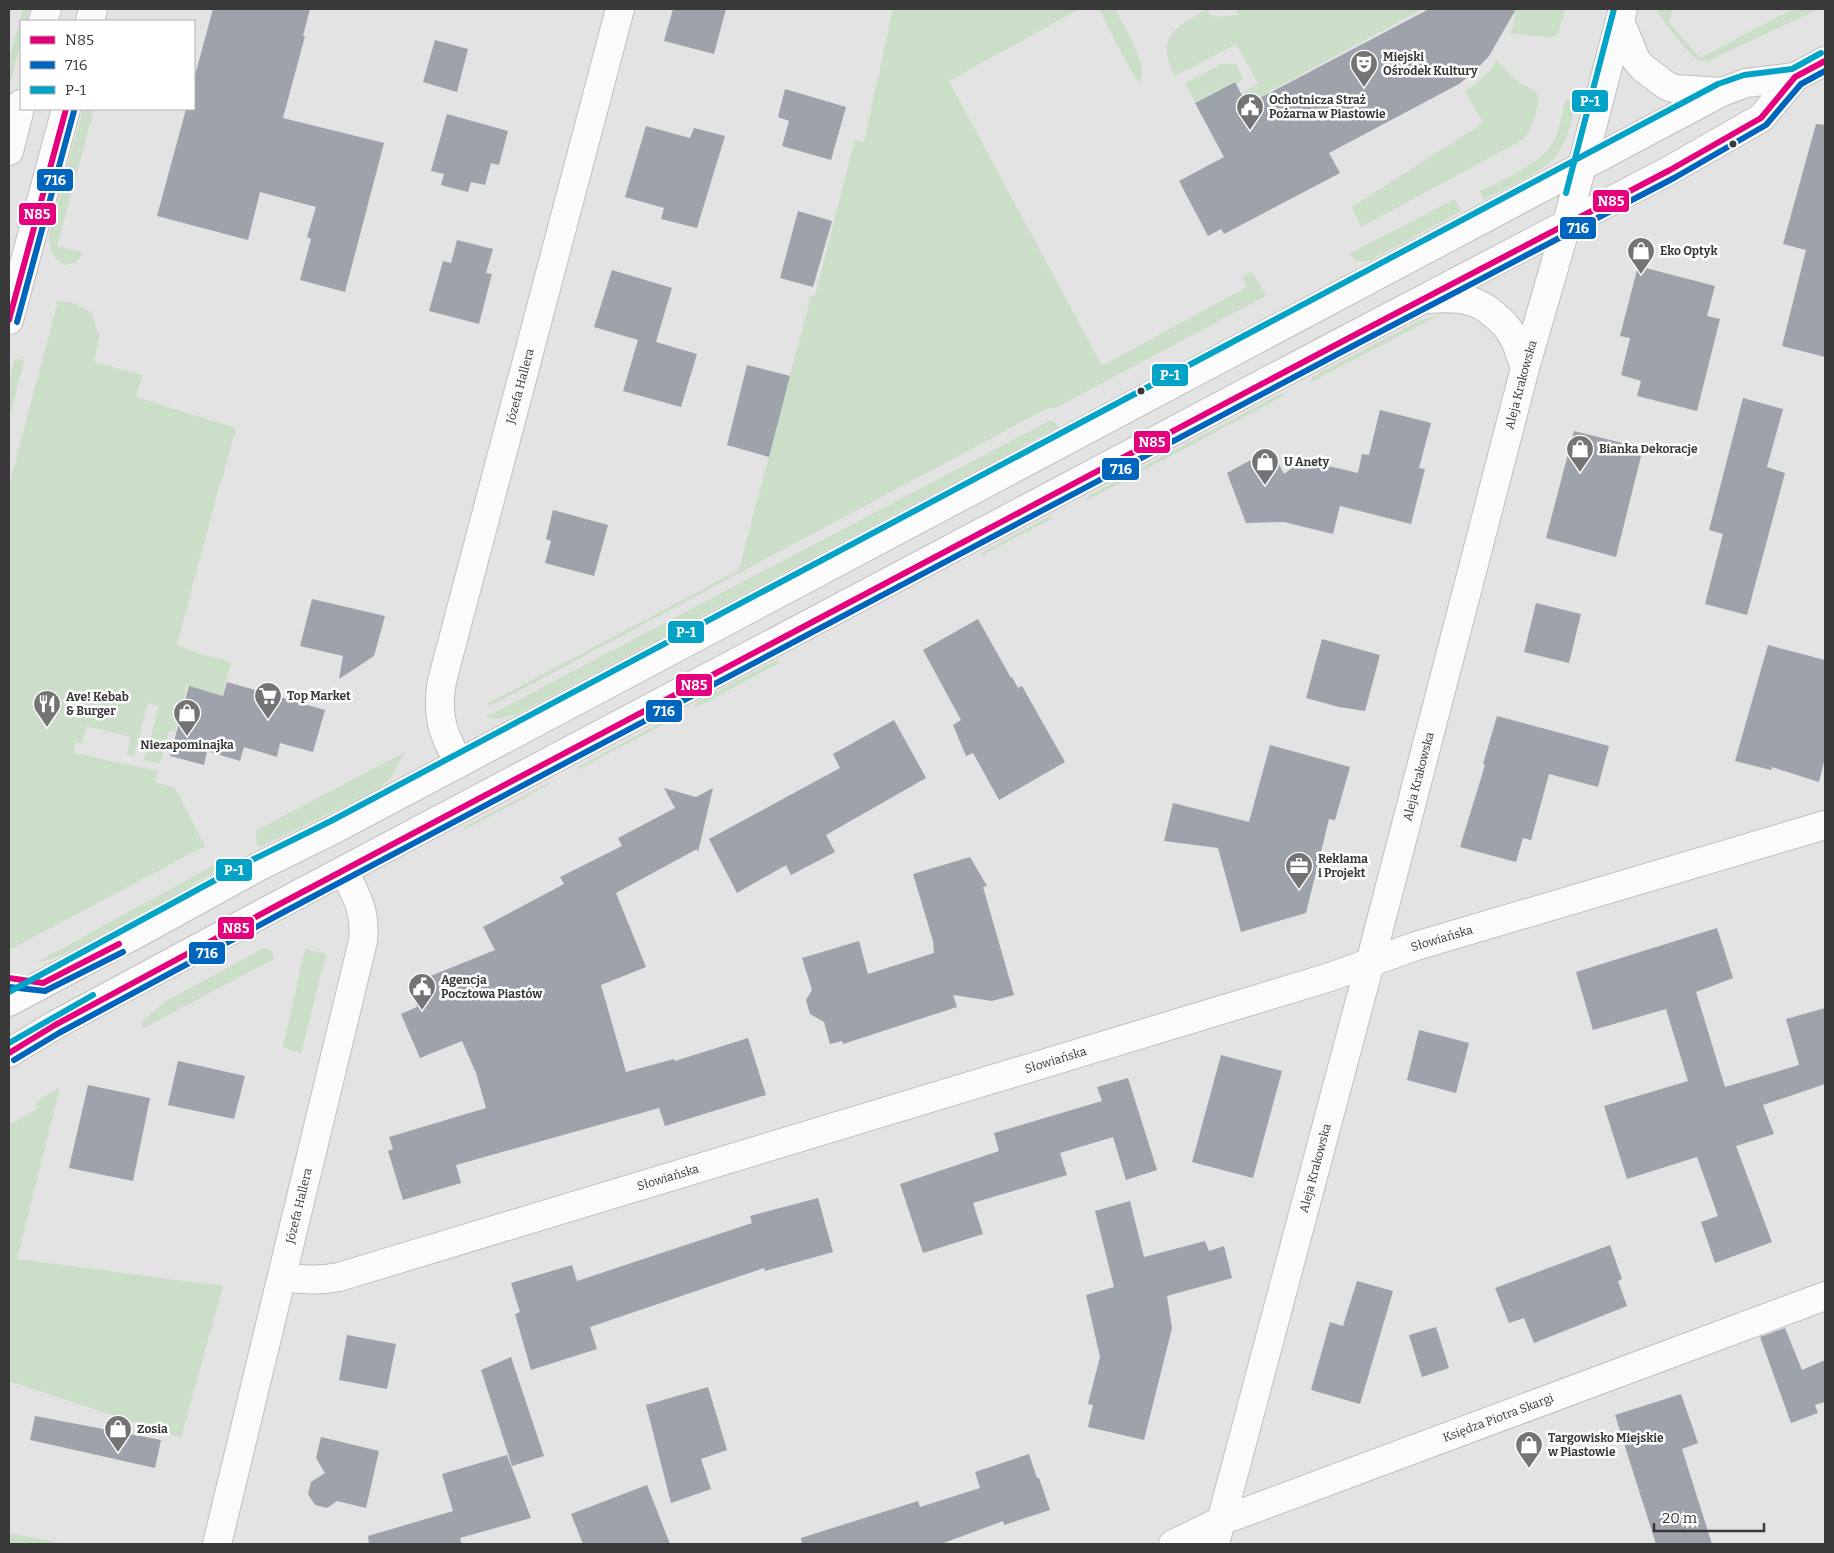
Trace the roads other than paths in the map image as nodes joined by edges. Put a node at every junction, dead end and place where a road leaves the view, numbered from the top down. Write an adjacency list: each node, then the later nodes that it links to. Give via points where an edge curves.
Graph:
1 (620, 9): 16 (street, Józefa Hallera, via 442,680 440,719)
2 (1621, 15): 5 (street, via 1636,60 1647,71 1675,89); 9 (street, Aleja Krakowska)
3 (1825, 61): 4 (street)
4 (1795, 77): 5 (street, via 1746,83); 10 (street, via 1761,118)
5 (1722, 92): 9 (street)
6 (20, 108): 8 (street)
7 (66, 110): 13 (street)
8 (9, 151)
9 (1580, 167): 10 (street, Aleja Krakowska); 12 (street)
10 (1567, 223): 11 (street); 15 (street, Aleja Krakowska)
11 (1425, 299): 14 (street); 15 (street, via 1470,301 1492,314 1512,334)
12 (1327, 303): 14 (street); 16 (street)
13 (9, 320)
14 (1347, 339): 18 (street)
15 (1525, 368): 19 (street, Aleja Krakowska)
16 (459, 762): 21 (street)
17 (1825, 825): 19 (street, Słowiańska)
18 (344, 871): 23 (street, via 64,1020); 24 (street, Józefa Hallera, via 363,912 363,941)
19 (1370, 963): 24 (street, Słowiańska, via 339,1277 321,1281); 26 (street, Aleja Krakowska)
20 (9, 978): 21 (street)
21 (43, 983): 22 (street)
22 (9, 1002)
23 (9, 1053)
24 (283, 1277): 27 (street, Józefa Hallera)
25 (1825, 1296): 26 (street, Księdza Piotra Skargi)
26 (1218, 1533): 28 (street, Księdza Piotra Skargi)
27 (217, 1544)
28 (1173, 1544)

